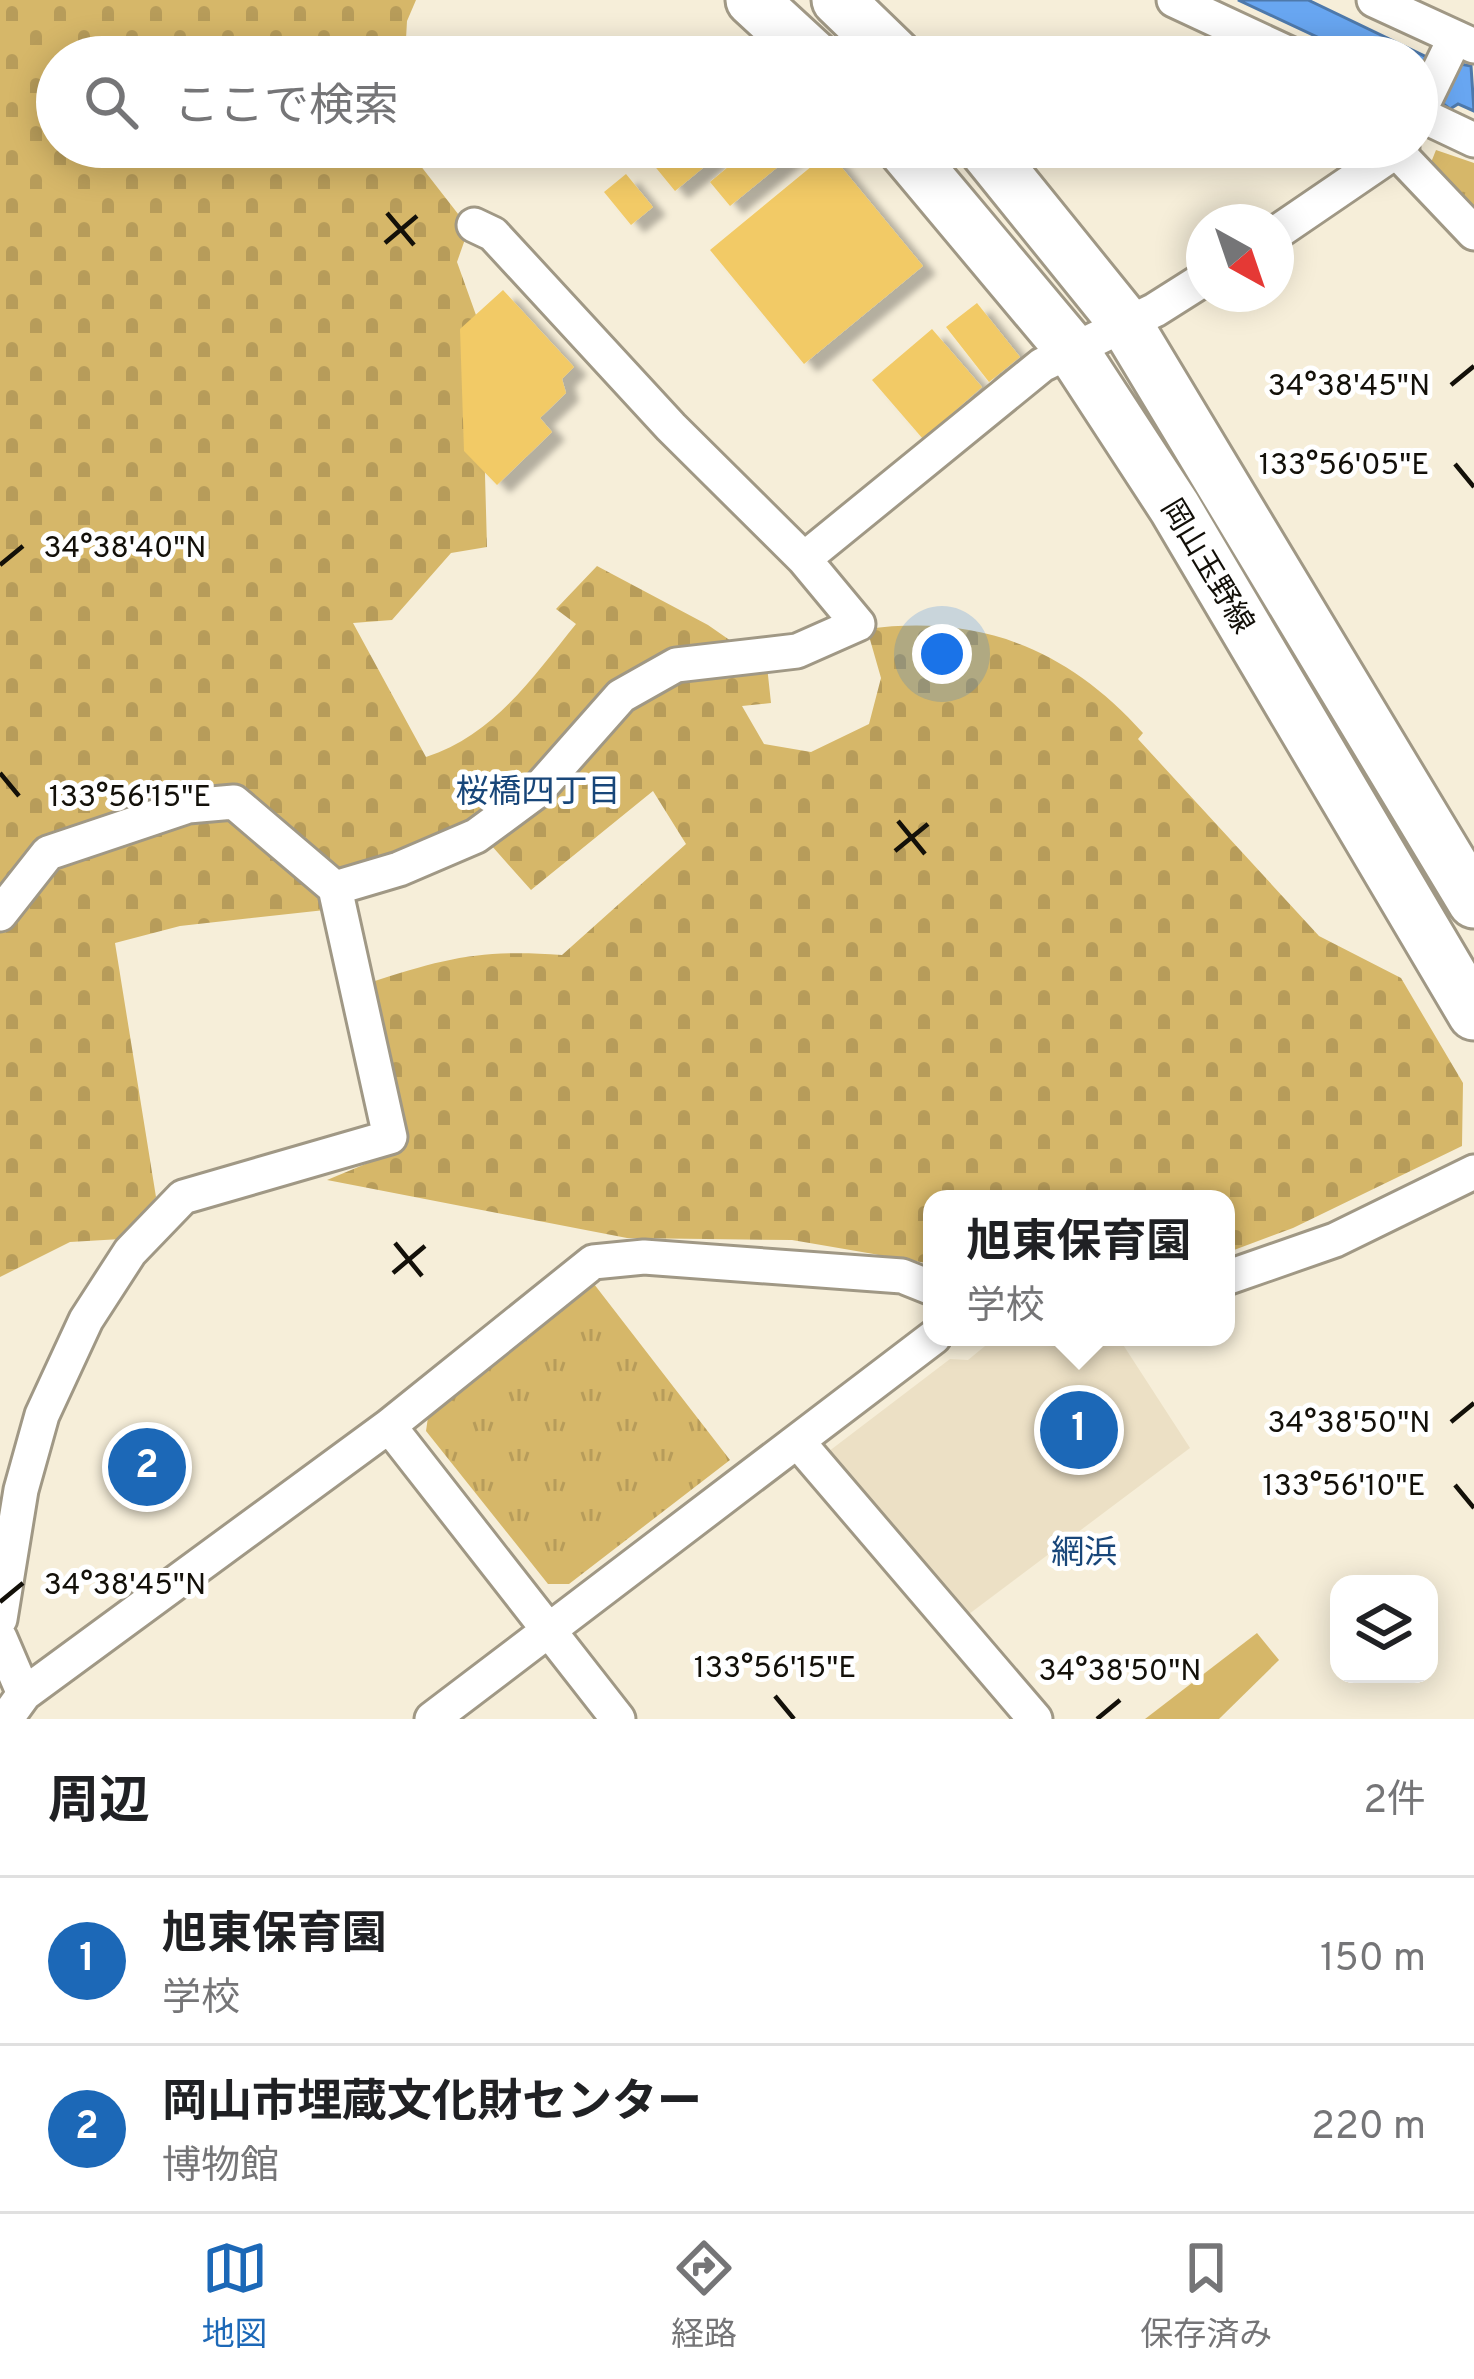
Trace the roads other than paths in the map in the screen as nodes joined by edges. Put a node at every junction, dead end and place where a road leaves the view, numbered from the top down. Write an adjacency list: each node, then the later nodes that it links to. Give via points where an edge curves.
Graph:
1 (752, 0): 5 (main road)
2 (838, 0): 6 (main road)
3 (1174, 0): 7 (street)
4 (1374, 0): 8 (street)
5 (791, 36)
6 (875, 36)
7 (1251, 36)
8 (1463, 42): 9 (street)
9 (1438, 81)
10 (1438, 120): 11 (street)
11 (1474, 140)
12 (920, 168): 21 (main road, 岡山玉野線)
13 (1000, 168): 20 (main road, 岡山玉野線)
14 (1375, 168): 16 (street)
15 (1416, 168): 18 (street)
16 (1294, 220)
17 (474, 225): 22 (street, via 493,234)
18 (1474, 233)
19 (1186, 290): 20 (street)
20 (1126, 325): 21 (street); 24 (main road, 岡山玉野線)
21 (1072, 350): 22 (street, via 1042,364); 26 (main road, 岡山玉野線)
22 (804, 560): 23 (street, via 858,624 797,651 676,665 621,696 537,791 476,836)
23 (335, 888): 25 (street, via 234,802 188,806 48,853); 33 (street, via 390,1137 182,1197 130,1252 86,1320 42,1414)
24 (1474, 902)
25 (0, 914)
26 (1474, 1014)
27 (1474, 1172): 28 (street, via 1335,1240)
28 (1235, 1275)
29 (923, 1284): 31 (street, via 902,1276 644,1257 593,1262)
30 (923, 1345): 32 (street)
31 (389, 1426): 34 (street); 36 (street)
32 (798, 1442): 34 (street); 39 (street)
33 (0, 1619)
34 (549, 1630): 37 (street); 38 (street)
35 (0, 1638): 36 (street)
36 (15, 1707)
37 (432, 1719)
38 (618, 1719)
39 (1035, 1719)

